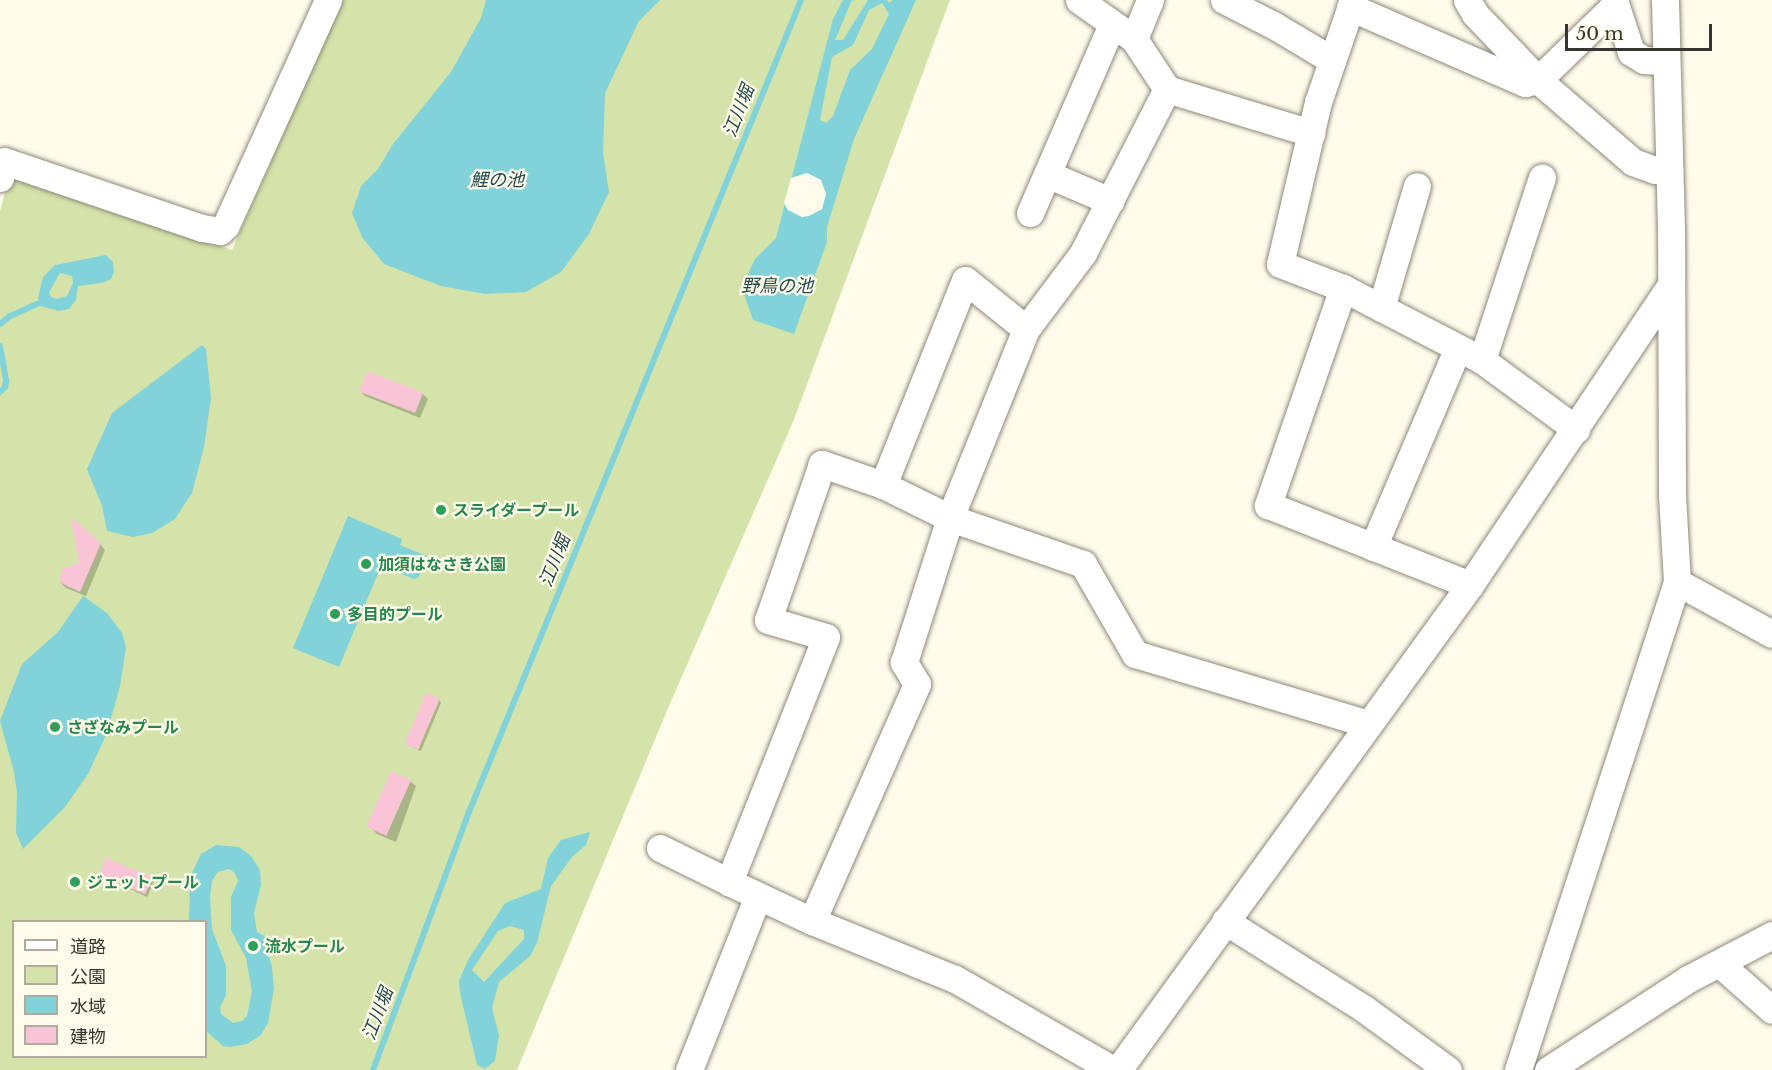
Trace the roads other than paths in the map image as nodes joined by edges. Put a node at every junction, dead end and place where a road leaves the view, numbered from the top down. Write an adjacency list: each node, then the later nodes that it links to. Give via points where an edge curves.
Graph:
1 (328, 0): 18 (street, via 220,231 4,161)
2 (1079, 0): 9 (street)
3 (1150, 0): 9 (street)
4 (1224, 0): 10 (street)
5 (1467, 0): 12 (street)
6 (1665, 0): 11 (street)
7 (1615, 2): 11 (street, via 1631,52 1644,60); 12 (street)
8 (1352, 3): 10 (street); 12 (street)
9 (1123, 32): 13 (street); 16 (street)
10 (1332, 60): 14 (street)
11 (1666, 61): 15 (street)
12 (1532, 81): 15 (street, via 1633,162 1655,170)
13 (1167, 89): 14 (street); 20 (street)
14 (1311, 133): 23 (street, via 1280,264)
15 (1669, 169): 22 (street)
16 (1047, 174): 20 (street); 21 (street)
17 (1542, 177): 27 (street)
18 (0, 178)
19 (1417, 186): 24 (street)
20 (1110, 201): 25 (street, via 1083,253)
21 (1030, 213)
22 (1670, 286): 28 (street); 32 (street)
23 (1343, 288): 24 (street); 31 (street, via 1268,505)
24 (1381, 308): 26 (street)
25 (1026, 329): 29 (street, via 965,280); 30 (street)
26 (1458, 348): 27 (street); 31 (street)
27 (1482, 360): 28 (street)
28 (1576, 429): 33 (street)
29 (883, 485): 30 (street); 37 (street, via 822,464 768,620 826,637)
30 (950, 518): 35 (street, via 1083,564 1135,654); 39 (street, via 904,662 917,684)
31 (1373, 547): 33 (street)
32 (1677, 582): 34 (street); 48 (street)
33 (1470, 585): 35 (street)
34 (1772, 634)
35 (1368, 724): 40 (street)
36 (660, 848): 37 (street)
37 (729, 882): 38 (street)
38 (758, 896): 39 (street); 44 (street)
39 (812, 921): 45 (street, via 955,979)
40 (1225, 921): 46 (street); 47 (street, via 1364,1008)
41 (1772, 935): 42 (street)
42 (1720, 964): 43 (street); 49 (street, via 1688,979)
43 (1772, 1010)
44 (689, 1070)
45 (1113, 1070)
46 (1118, 1070)
47 (1448, 1070)
48 (1518, 1070)
49 (1548, 1070)

